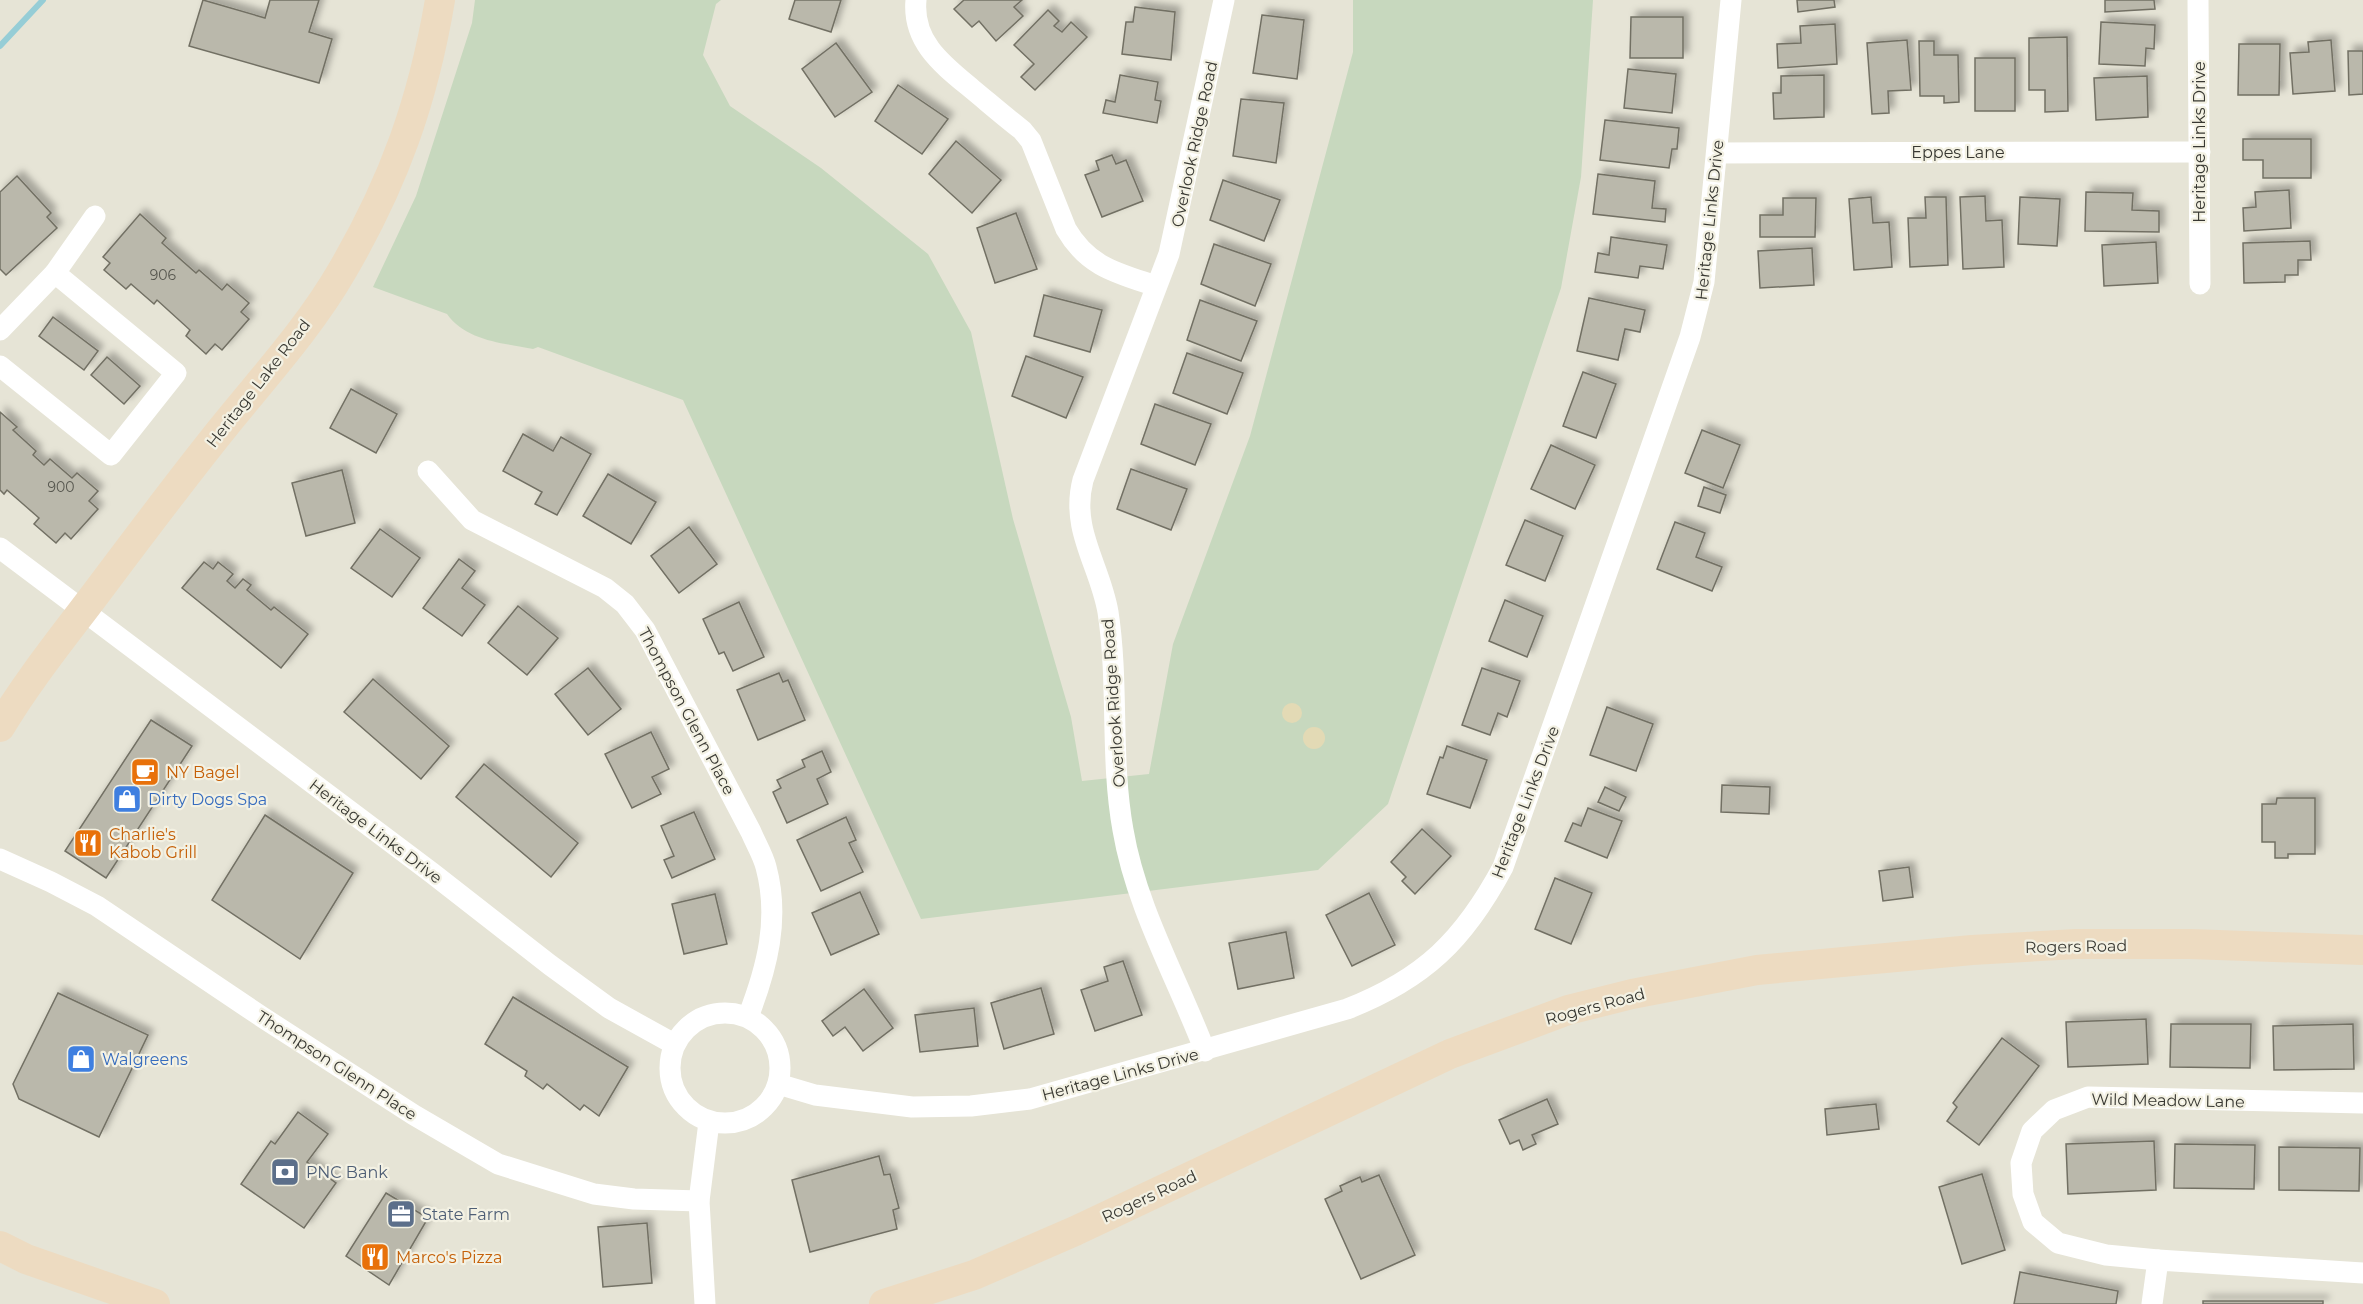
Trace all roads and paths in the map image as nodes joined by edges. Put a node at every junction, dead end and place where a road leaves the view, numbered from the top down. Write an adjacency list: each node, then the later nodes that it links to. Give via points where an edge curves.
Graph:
1 (440, 0): 16 (main road, Heritage Lake Road, via 419,98 402,150 341,273 294,341)
2 (916, 0): 11 (street, via 917,27 931,53 1031,141 1072,241 1099,265)
3 (1224, 0): 11 (street, Overlook Ridge Road, via 1176,231)
4 (1731, 0): 7 (street, Heritage Links Drive)
5 (2198, 0): 6 (street, Heritage Links Drive)
6 (2200, 152): 7 (street, Eppes Lane); 10 (street, Heritage Links Drive)
7 (1716, 153): 22 (street, Heritage Links Drive, via 1704,282 1690,337 1503,867 1490,892 1476,915 1448,946 1387,992 1347,1009)
8 (95, 216): 9 (street)
9 (56, 273): 12 (street); 13 (street, via 176,374 111,456)
10 (2200, 284)
11 (1156, 286): 22 (street, Overlook Ridge Road, via 1083,480 1078,508 1107,610 1120,814 1126,849 1143,904)
12 (0, 330)
13 (0, 366)
14 (428, 471): 20 (street, Thompson Glenn Place, via 472,520 605,588 625,604 645,630 765,865 772,900 772,933 760,986)
15 (0, 548): 16 (street, Heritage Links Drive)
16 (82, 612): 17 (main road, Heritage Lake Road); 21 (street, Heritage Links Drive, via 609,1008)
17 (0, 727)
18 (0, 859): 26 (street, Thompson Glenn Place, via 97,906 414,1115 498,1164 594,1194)
19 (2363, 950): 32 (main road, Rogers Road, via 2190,944 2076,944 1972,950 1757,970 1621,997 1568,1010 1450,1054 1075,1231 974,1275)
20 (748, 1017): 21 (street, via 714,1013 698,1019); 23 (street, via 776,1045 781,1071)
21 (674, 1044): 25 (street, via 669,1059 674,1091 682,1105)
22 (1204, 1051): 23 (street, Heritage Links Drive, via 1030,1099 971,1106 912,1107 815,1095)
23 (778, 1084): 25 (street, via 771,1100 744,1121)
24 (2363, 1103): 28 (street, Wild Meadow Lane, via 2088,1097 2054,1110 2032,1131 2021,1163 2023,1194 2033,1222 2058,1243 2106,1255)
25 (709, 1122): 26 (street)
26 (699, 1201): 31 (street)
27 (0, 1246): 30 (main road)
28 (2158, 1260): 29 (street, Wild Meadow Lane); 33 (street)
29 (2363, 1273)
30 (155, 1304)
31 (705, 1304)
32 (884, 1304)
33 (2152, 1304)

